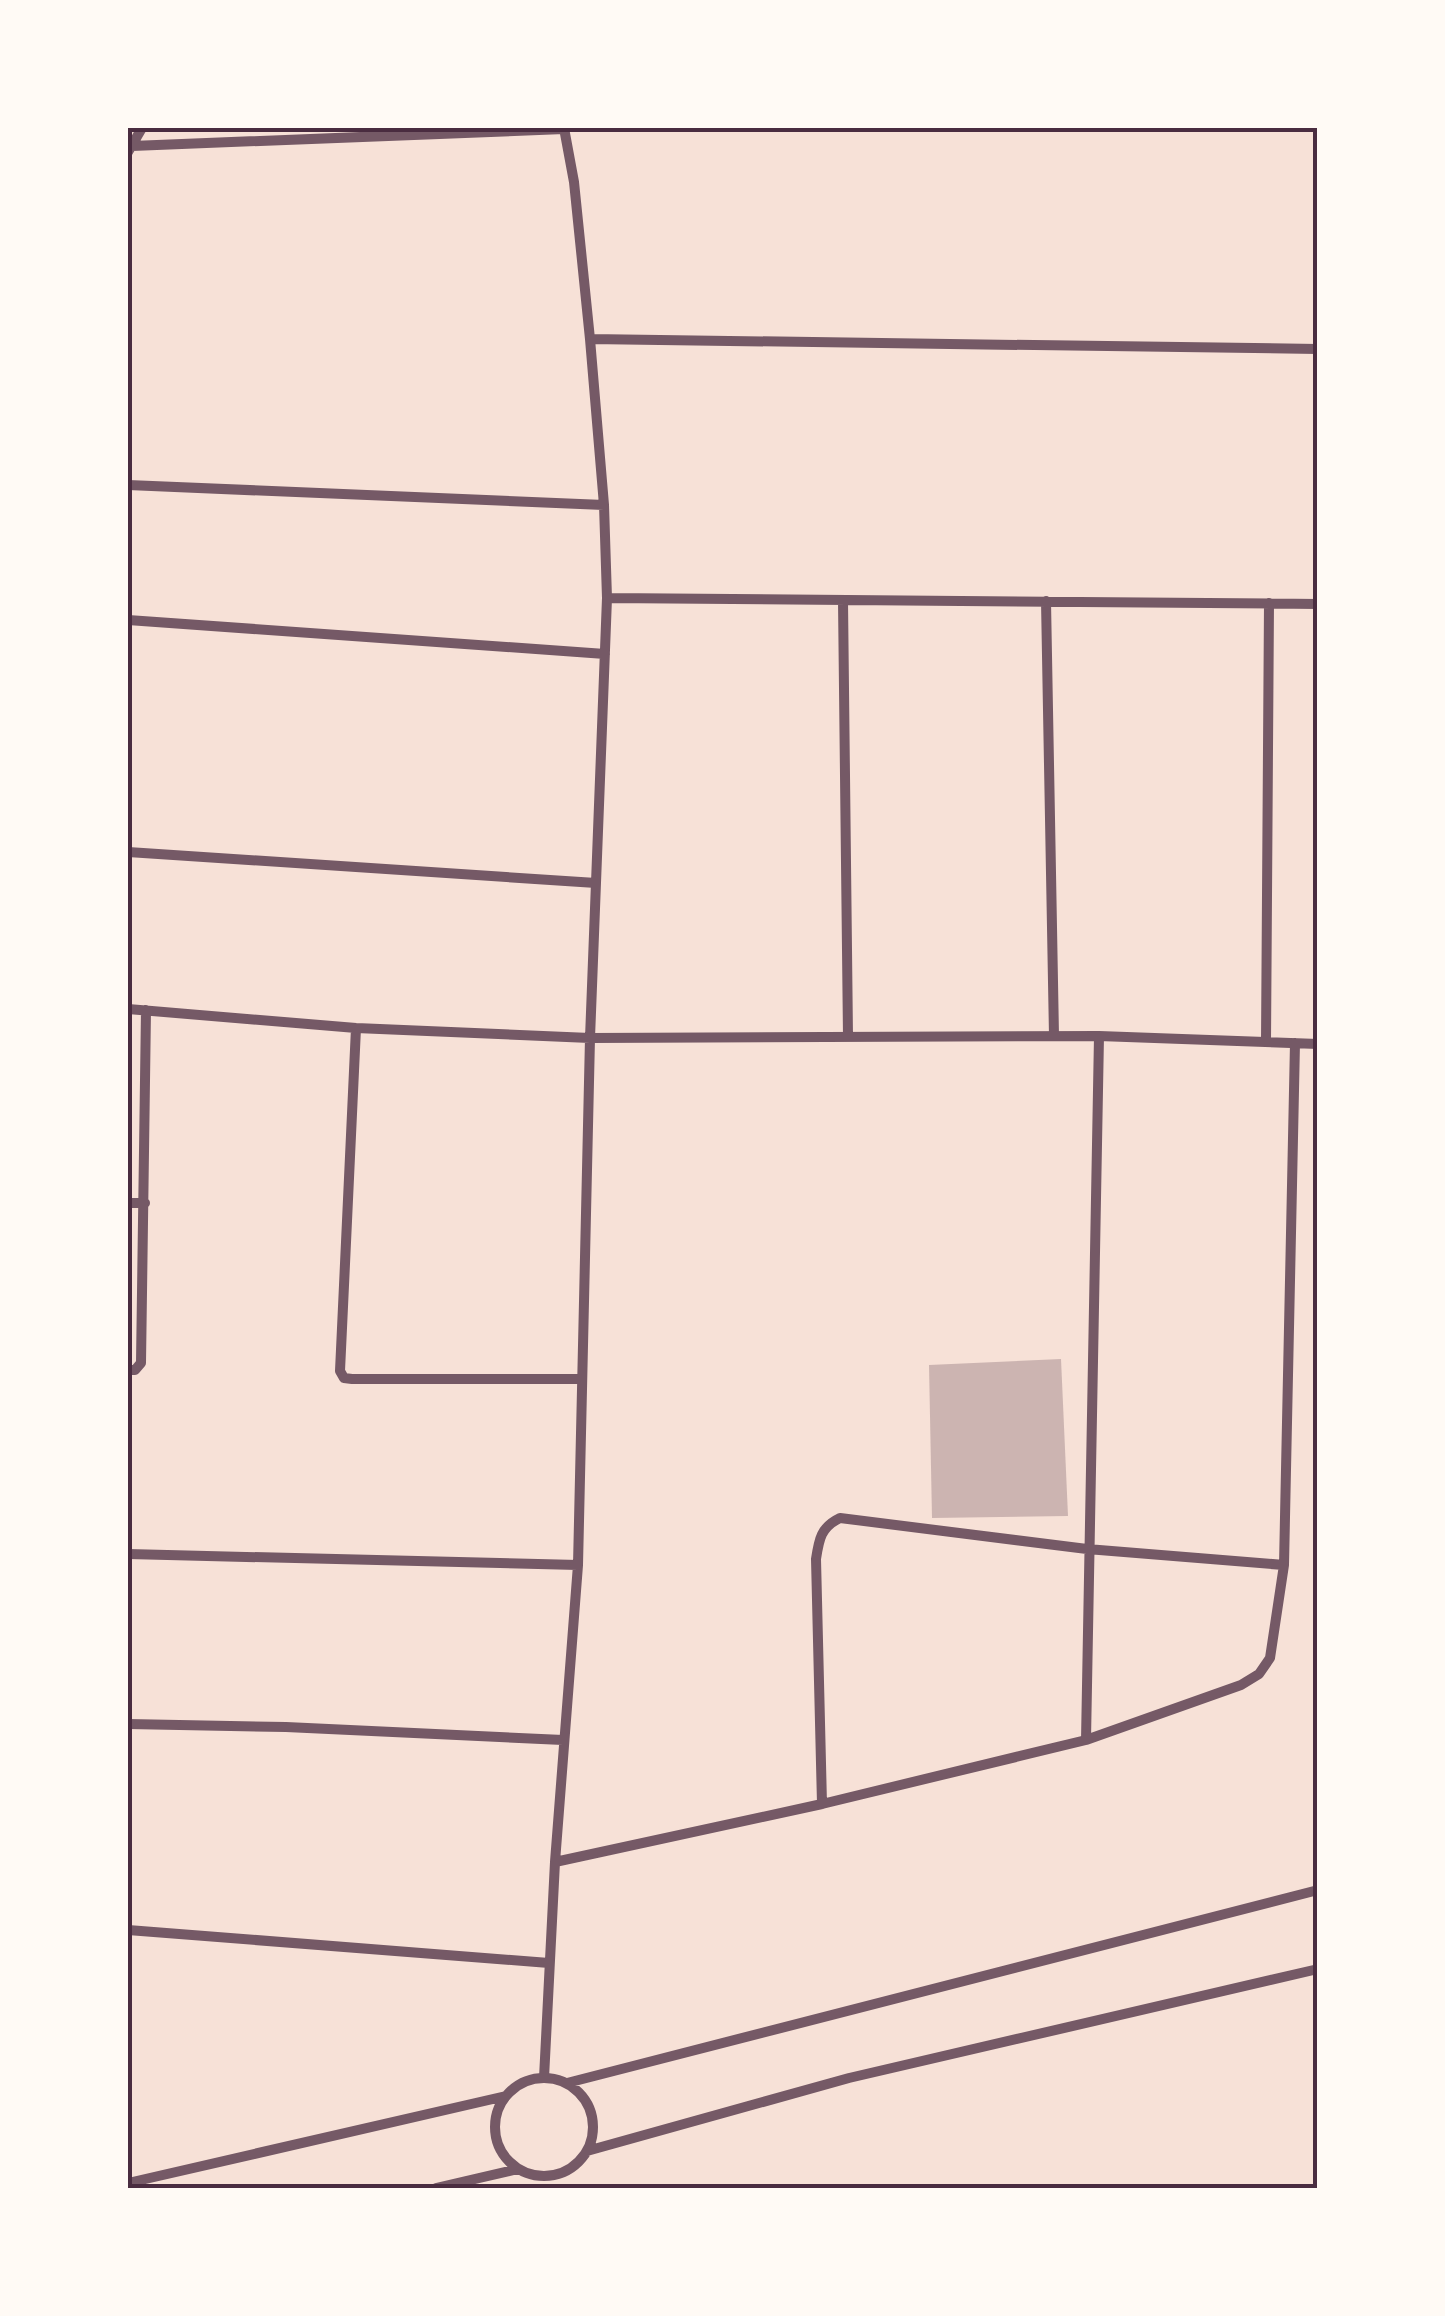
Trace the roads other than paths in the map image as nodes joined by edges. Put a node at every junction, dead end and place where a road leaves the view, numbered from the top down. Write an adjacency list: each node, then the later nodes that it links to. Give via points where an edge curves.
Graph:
1 (142, 128): 4 (street)
2 (564, 128): 3 (street); 5 (street)
3 (512, 129): 4 (street)
4 (130, 149)
5 (590, 340): 6 (street); 8 (street)
6 (1318, 349)
7 (128, 484): 8 (street)
8 (604, 505): 9 (street)
9 (607, 598): 10 (street); 15 (street)
10 (844, 602): 11 (street); 23 (street)
11 (1046, 602): 12 (street); 21 (street)
12 (1268, 603): 13 (street); 25 (street)
13 (1318, 604)
14 (128, 620): 15 (street)
15 (605, 654): 17 (street)
16 (128, 852): 17 (street)
17 (596, 882): 24 (street)
18 (128, 1008): 19 (street)
19 (146, 1010): 20 (street); 29 (street)
20 (356, 1028): 24 (street); 31 (street, via 340,1372 352,1380)
21 (1054, 1036): 22 (street); 23 (street)
22 (1099, 1036): 25 (street); 32 (street)
23 (848, 1037): 24 (street)
24 (590, 1038): 31 (street)
25 (1266, 1042): 26 (street)
26 (1295, 1043): 27 (street); 35 (street)
27 (1318, 1044)
28 (128, 1203): 29 (street)
29 (144, 1203): 30 (street, via 141,1363)
30 (128, 1370)
31 (582, 1380): 34 (street)
32 (1087, 1549): 35 (street); 38 (street); 39 (street, via 840,1518 822,1530 816,1558)
33 (128, 1554): 34 (street)
34 (578, 1566): 37 (street)
35 (1284, 1566): 38 (street, via 1270,1658 1259,1674)
36 (128, 1724): 37 (street)
37 (564, 1740): 40 (street)
38 (1086, 1740): 39 (street)
39 (822, 1804): 40 (street)
40 (555, 1862): 43 (street)
41 (1318, 1890): 46 (street)
42 (128, 1930): 43 (street)
43 (548, 1964): 45 (street)
44 (1318, 1969): 48 (street, via 849,2078)
45 (544, 2078): 46 (street); 47 (street)
46 (567, 2083): 48 (street, via 589,2109)
47 (506, 2096): 49 (street, via 497,2110 496,2143); 51 (street)
48 (587, 2151): 50 (street)
49 (518, 2169): 50 (street); 52 (street)
50 (542, 2182)
51 (128, 2183)
52 (436, 2188)

